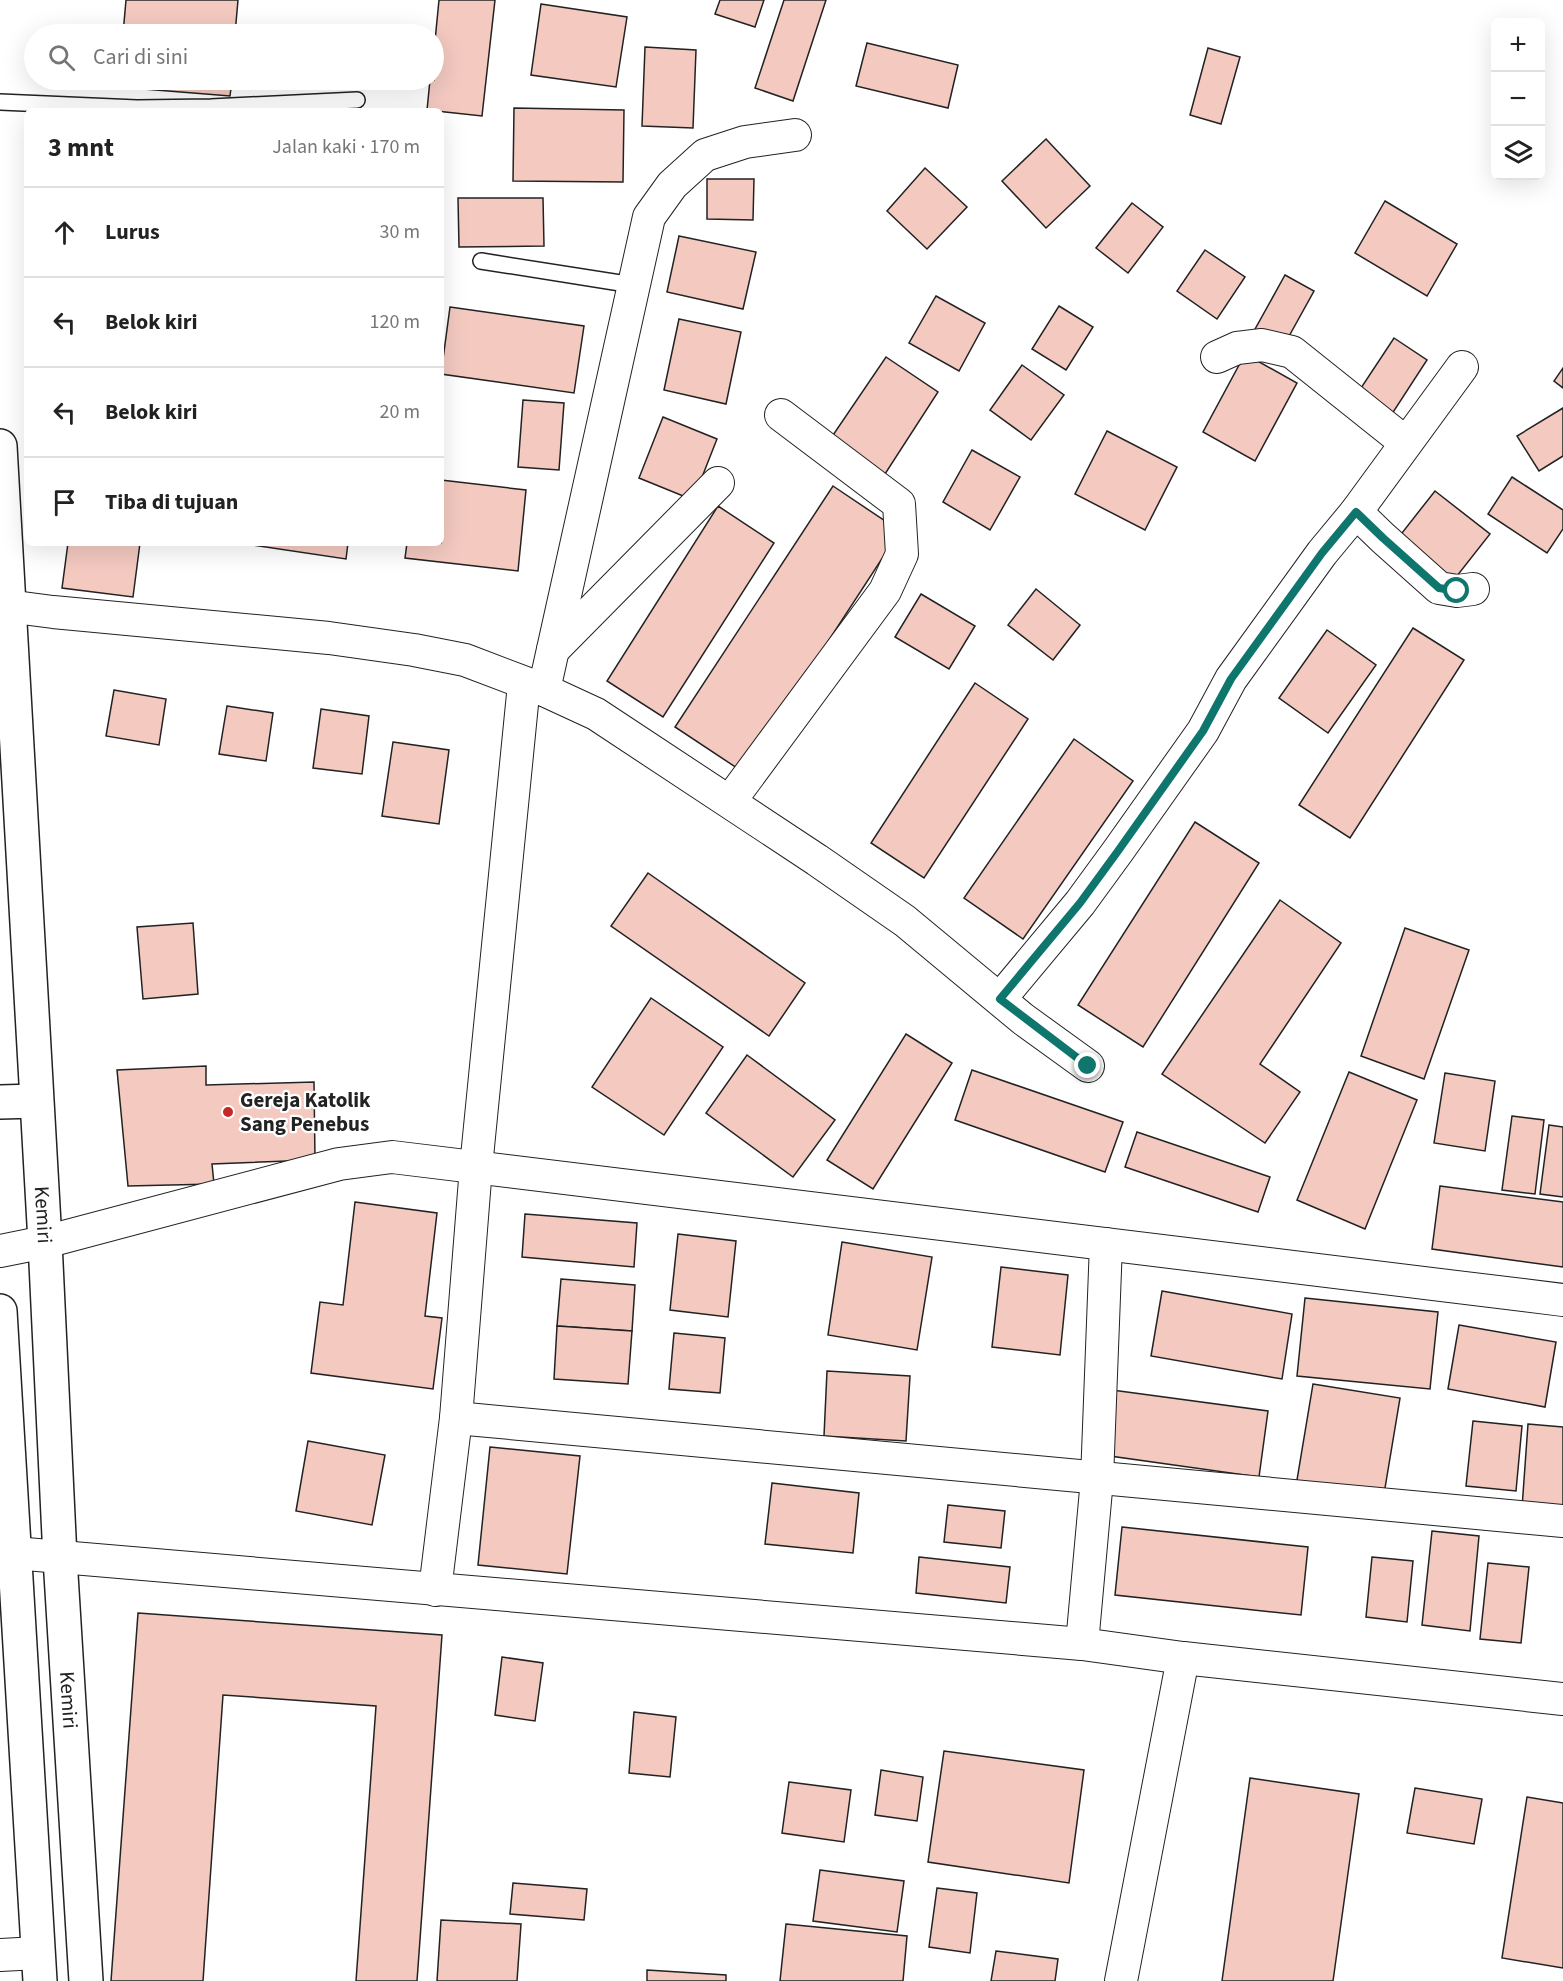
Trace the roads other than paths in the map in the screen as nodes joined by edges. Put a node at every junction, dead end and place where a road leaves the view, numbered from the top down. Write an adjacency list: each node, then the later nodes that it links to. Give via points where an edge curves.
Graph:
1 (357, 100): 2 (lane, via 137,108)
2 (0, 102)
3 (795, 135): 5 (street, via 745,142 705,155 672,185 649,217)
4 (481, 261): 5 (lane)
5 (633, 285): 15 (street)
6 (1217, 357): 9 (street, via 1237,348 1262,345 1292,352)
7 (1462, 367): 9 (street)
8 (781, 415): 17 (street, via 899,504 902,554 885,591)
9 (1406, 443): 12 (street)
10 (0, 446): 14 (highway, Kemiri)
11 (718, 483): 15 (street)
12 (1356, 512): 13 (street, via 1439,588); 18 (street, via 1231,679 1203,731 1080,903)
13 (1473, 589)
14 (4, 605): 16 (street, via 404,649 465,660); 20 (highway, Kemiri)
15 (553, 650): 16 (street)
16 (534, 687): 17 (street, via 596,714); 22 (street)
17 (730, 801): 18 (street, via 905,921)
18 (1000, 999): 19 (street)
19 (1088, 1066)
20 (36, 1101): 21 (highway); 23 (highway, Kemiri)
21 (0, 1102)
22 (476, 1167): 23 (street, via 392,1157 357,1160); 24 (street); 29 (street)
23 (45, 1242): 25 (street); 33 (highway, Kemiri)
24 (1106, 1244): 26 (street); 30 (street)
25 (0, 1251)
26 (1563, 1300)
27 (0, 1311): 28 (highway)
28 (3, 1401): 32 (highway)
29 (456, 1418): 30 (street); 34 (street)
30 (1097, 1479): 31 (street); 35 (street)
31 (1563, 1521)
32 (14, 1553): 33 (street); 39 (highway)
33 (60, 1558): 34 (street); 40 (highway, Kemiri)
34 (435, 1590): 35 (street)
35 (1082, 1644): 36 (street)
36 (1182, 1658): 37 (street); 41 (street)
37 (1563, 1700)
38 (0, 1955): 39 (street)
39 (39, 1967)
40 (86, 1981)
41 (1121, 1981)

